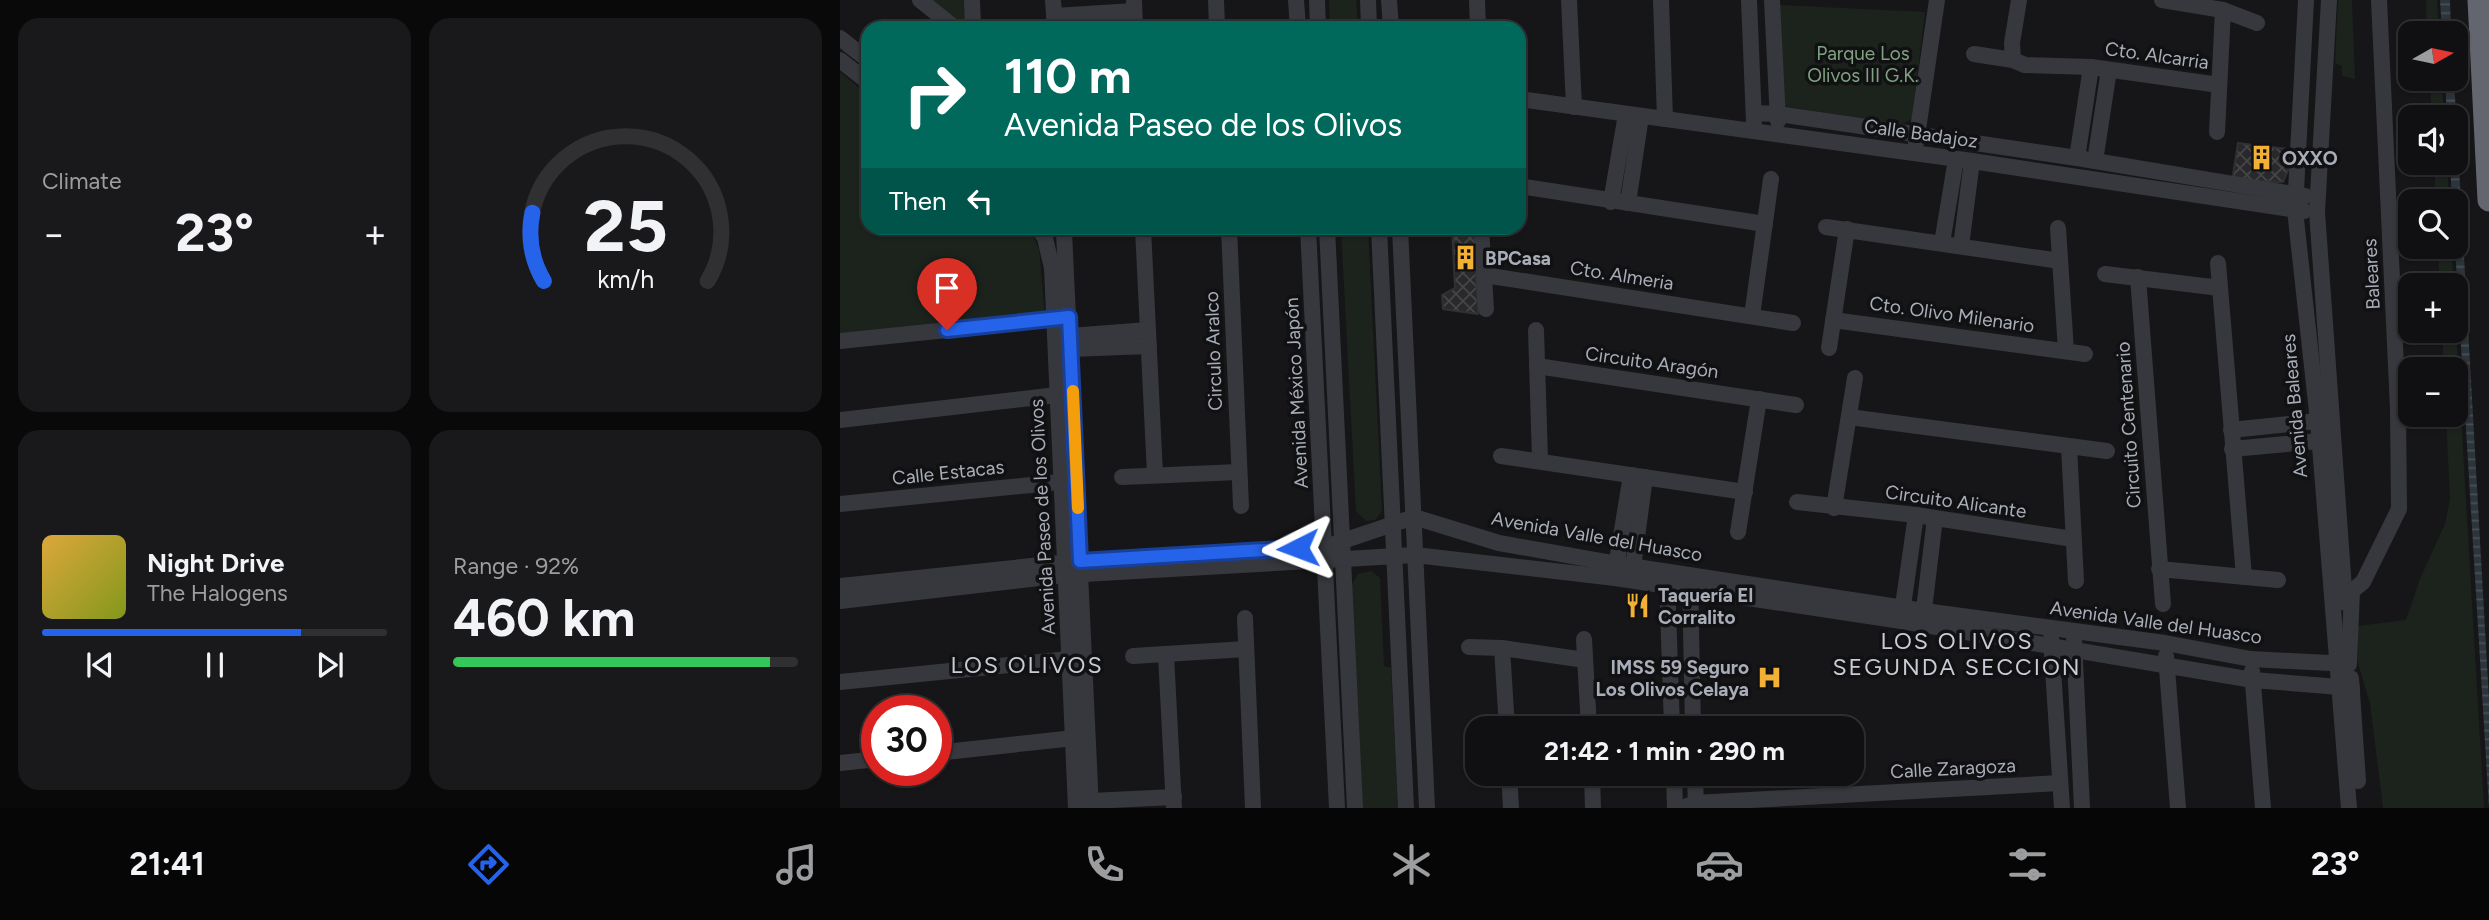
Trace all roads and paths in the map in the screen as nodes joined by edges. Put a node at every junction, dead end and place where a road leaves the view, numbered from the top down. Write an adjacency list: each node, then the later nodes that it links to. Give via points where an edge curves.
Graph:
1 (920, 0): 23 (street)
2 (972, 0): 24 (street)
3 (1216, 0): 25 (street)
4 (1296, 0): 26 (street)
5 (1317, 0): 27 (street)
6 (1368, 0): 28 (street)
7 (1390, 0): 29 (street)
8 (1477, 0): 30 (street)
9 (1569, 0): 42 (street)
10 (1661, 0): 46 (street)
11 (1749, 0): 43 (street)
12 (1772, 0): 44 (street)
13 (1937, 0): 50 (street)
14 (2019, 0): 36 (street)
15 (2162, 0): 21 (street)
16 (2306, 0): 60 (street, Avenida Baleares)
17 (2329, 0): 62 (street, Avenida Baleares)
18 (2379, 0): 163 (street, Baleares, via 2399,509 2363,582 2352,591)
19 (2479, 0): 58 (highway)
20 (1134, 6): 22 (street)
21 (2223, 10): 31 (street); 40 (street, Cto. Alcarria)
22 (1054, 15)
23 (946, 21)
24 (973, 21)
25 (1217, 21)
26 (1298, 21)
27 (1318, 21)
28 (1369, 21)
29 (1391, 21)
30 (1478, 21)
31 (2258, 23)
32 (840, 38): 33 (street)
33 (861, 54)
34 (1975, 54): 36 (street, Cto. Alcarria)
35 (840, 60): 39 (street)
36 (2013, 60): 37 (street, Cto. Alcarria, via 2025,65)
37 (2091, 67): 38 (street, Cto. Alcarria); 52 (street)
38 (2109, 70): 40 (street, Cto. Alcarria); 54 (street)
39 (861, 76)
40 (2219, 85): 48 (street)
41 (1526, 100): 42 (street, Calle Badajoz)
42 (1574, 107): 45 (street, Calle Badajoz)
43 (1754, 113): 44 (street, Calle Badajoz); 47 (street)
44 (1778, 114): 49 (street); 50 (street, Calle Badajoz)
45 (1633, 115): 46 (street, Calle Badajoz); 59 (street); 61 (street)
46 (1665, 119): 47 (street, Calle Badajoz)
47 (1755, 131): 49 (street, Calle Badajoz)
48 (2217, 132)
49 (1777, 134): 51 (street, Calle Badajoz)
50 (1917, 135): 51 (street); 52 (street, Calle Badajoz)
51 (1914, 153): 53 (street, Calle Badajoz)
52 (2077, 158): 54 (street, Calle Badajoz)
53 (1964, 160): 57 (street, Calle Badajoz); 76 (street); 77 (street)
54 (2095, 161): 57 (street, Calle Badajoz)
55 (1771, 178): 63 (street)
56 (1526, 187): 59 (street)
57 (2204, 188): 60 (street, Calle Badajoz)
58 (2489, 200)
59 (1611, 202): 61 (street)
60 (2295, 202): 62 (street, Calle Badajoz); 105 (street, Avenida Baleares)
61 (1628, 203): 63 (street)
62 (2317, 205): 163 (street, Avenida Baleares)
63 (1765, 224): 85 (street)
64 (1826, 227): 66 (street)
65 (2058, 228): 78 (street, Cto. Olivo Milenario)
66 (1847, 229): 76 (street); 89 (street)
67 (1043, 235): 87 (street, Avenida Paseo de los Olivos)
68 (1063, 235): 87 (street, Avenida Paseo de los Olivos)
69 (1143, 235): 92 (street)
70 (1229, 235): 113 (street, Circulo Aralco)
71 (1308, 235): 130 (street, Avenida México Japón)
72 (1327, 235): 129 (street, Avenida México Japón)
73 (1378, 235): 88 (street)
74 (1400, 235): 86 (street)
75 (1482, 235): 81 (street)
76 (1942, 243): 77 (street)
77 (1961, 246): 78 (street)
78 (2060, 261): 96 (street, Cto. Olivo Milenario)
79 (2218, 262): 83 (street)
80 (2105, 274): 82 (street)
81 (1485, 275): 84 (street); 85 (street, Cto. Almeria)
82 (2138, 277): 83 (street); 135 (street, Circuito Centenario)
83 (2220, 288): 106 (street)
84 (1486, 309)
85 (1752, 316): 90 (street, Cto. Almeria)
86 (1404, 317): 88 (street); 124 (street)
87 (1062, 318): 93 (street); 94 (street, Avenida Paseo de los Olivos); 100 (street, Avenida Paseo de los Olivos)
88 (1383, 318): 126 (street)
89 (1833, 320): 95 (street); 96 (street, Cto. Olivo Milenario)
90 (1793, 323)
91 (1536, 330): 98 (street)
92 (1149, 338): 94 (street); 114 (street)
93 (840, 341)
94 (1071, 342): 134 (street, Avenida Paseo de los Olivos)
95 (1829, 348)
96 (2066, 351): 97 (street, Cto. Olivo Milenario)
97 (2085, 354)
98 (1537, 366): 101 (street, Circuito Aragón); 112 (street)
99 (1855, 378): 103 (street)
100 (1058, 395): 104 (street); 117 (street, Avenida Paseo de los Olivos)
101 (1759, 399): 102 (street, Circuito Aragón); 118 (street)
102 (1796, 405)
103 (1849, 417): 108 (street); 122 (street)
104 (840, 420)
105 (2318, 421): 106 (street); 107 (street, Avenida Baleares)
106 (2231, 429): 109 (street)
107 (2319, 441): 109 (street); 163 (street, Avenida Baleares)
108 (2070, 447): 110 (street); 128 (street)
109 (2232, 449): 137 (street)
110 (2107, 451)
111 (1501, 456): 112 (street)
112 (1540, 460): 115 (street)
113 (1239, 472): 114 (street); 121 (street, Circulo Aralco)
114 (1155, 475): 116 (street)
115 (1638, 476): 118 (street); 136 (street)
116 (1122, 477)
117 (1061, 482): 120 (street, Calle Estacas); 134 (street, Avenida Paseo de los Olivos)
118 (1745, 492): 127 (street)
119 (1797, 502): 122 (street, Circuito Alicante)
120 (840, 504)
121 (1241, 506)
122 (1834, 508): 123 (street, Circuito Alicante)
123 (1916, 515): 125 (street, Circuito Alicante); 145 (street)
124 (1413, 517): 126 (street, Avenida Valle del Huasco); 132 (street); 136 (street, Avenida Valle del Huasco)
125 (1935, 518): 128 (street, Circuito Alicante); 147 (street)
126 (1392, 523): 129 (street, Avenida Valle del Huasco); 131 (street)
127 (1738, 532)
128 (2073, 539): 140 (street)
129 (1342, 541): 130 (street, Avenida Valle del Huasco); 133 (street, Avenida México Japón)
130 (1325, 553): 133 (street, Avenida Valle del Huasco); 134 (street, Avenida Valle del Huasco); 185 (street, Avenida México Japón)
131 (1393, 555): 132 (street, Avenida Valle del Huasco); 133 (street, Avenida Valle del Huasco); 187 (street)
132 (1415, 555): 136 (street, Avenida Valle del Huasco); 188 (street)
133 (1342, 560): 186 (street, Avenida México Japón)
134 (1073, 568): 142 (street, Avenida Valle del Huasco); 143 (street, Avenida Valle del Huasco); 159 (street, Avenida Paseo de los Olivos); 181 (street, Avenida Paseo de los Olivos)
135 (2160, 569): 137 (street); 144 (street, Circuito Centenario)
136 (1624, 572): 138 (street, Avenida Valle del Huasco)
137 (2244, 577): 139 (street)
138 (1667, 579): 141 (street, Avenida Valle del Huasco); 169 (street)
139 (2278, 580)
140 (2076, 581)
141 (1690, 583): 145 (street, Avenida Valle del Huasco); 170 (street)
142 (840, 586)
143 (840, 601)
144 (2163, 604)
145 (1902, 613): 147 (street, Avenida Valle del Huasco)
146 (1245, 618): 155 (street)
147 (1924, 618): 148 (street, Avenida Valle del Huasco); 152 (street, Avenida Valle del Huasco)
148 (2050, 628): 149 (street, Avenida Valle del Huasco); 152 (street)
149 (2074, 632): 151 (street, Avenida Valle del Huasco); 156 (street)
150 (1584, 639): 161 (street)
151 (2165, 643): 160 (street, Avenida Valle del Huasco); 162 (street)
152 (2051, 645): 156 (street, Avenida Valle del Huasco); 175 (street)
153 (1469, 647): 154 (street)
154 (1502, 648): 161 (street); 167 (street)
155 (1246, 649): 157 (street); 184 (street)
156 (2074, 649): 162 (street, Avenida Valle del Huasco); 193 (street)
157 (1166, 655): 158 (street); 180 (street)
158 (1133, 656)
159 (1069, 659): 165 (street); 171 (street, Avenida Paseo de los Olivos)
160 (2251, 659): 163 (street, Avenida Valle del Huasco); 164 (street)
161 (1585, 660): 168 (street)
162 (2166, 664): 164 (street, Avenida Valle del Huasco); 194 (street)
163 (2343, 664): 166 (street, Avenida Baleares)
164 (2253, 680): 166 (street, Avenida Valle del Huasco); 195 (street)
165 (840, 682)
166 (2345, 688): 196 (street, Avenida Baleares); 197 (street, Avenida Baleares)
167 (1506, 716)
168 (1588, 716)
169 (1672, 716)
170 (1693, 716)
171 (1074, 738): 172 (street); 183 (street, Avenida Paseo de los Olivos)
172 (952, 751)
173 (861, 761): 174 (street)
174 (840, 763)
175 (2060, 783): 182 (street, Calle Zaragoza); 192 (street)
176 (1510, 786): 189 (street)
177 (1592, 786): 190 (street)
178 (1674, 786): 191 (street)
179 (1694, 786): 182 (street)
180 (1174, 803): 181 (street)
181 (1091, 804)
182 (1691, 806)
183 (1076, 808)
184 (1253, 808)
185 (1337, 808)
186 (1355, 808)
187 (1406, 808)
188 (1427, 808)
189 (1511, 808)
190 (1593, 808)
191 (1675, 808)
192 (2062, 808)
193 (2082, 808)
194 (2178, 808)
195 (2263, 808)
196 (2350, 808)
197 (2360, 808)

